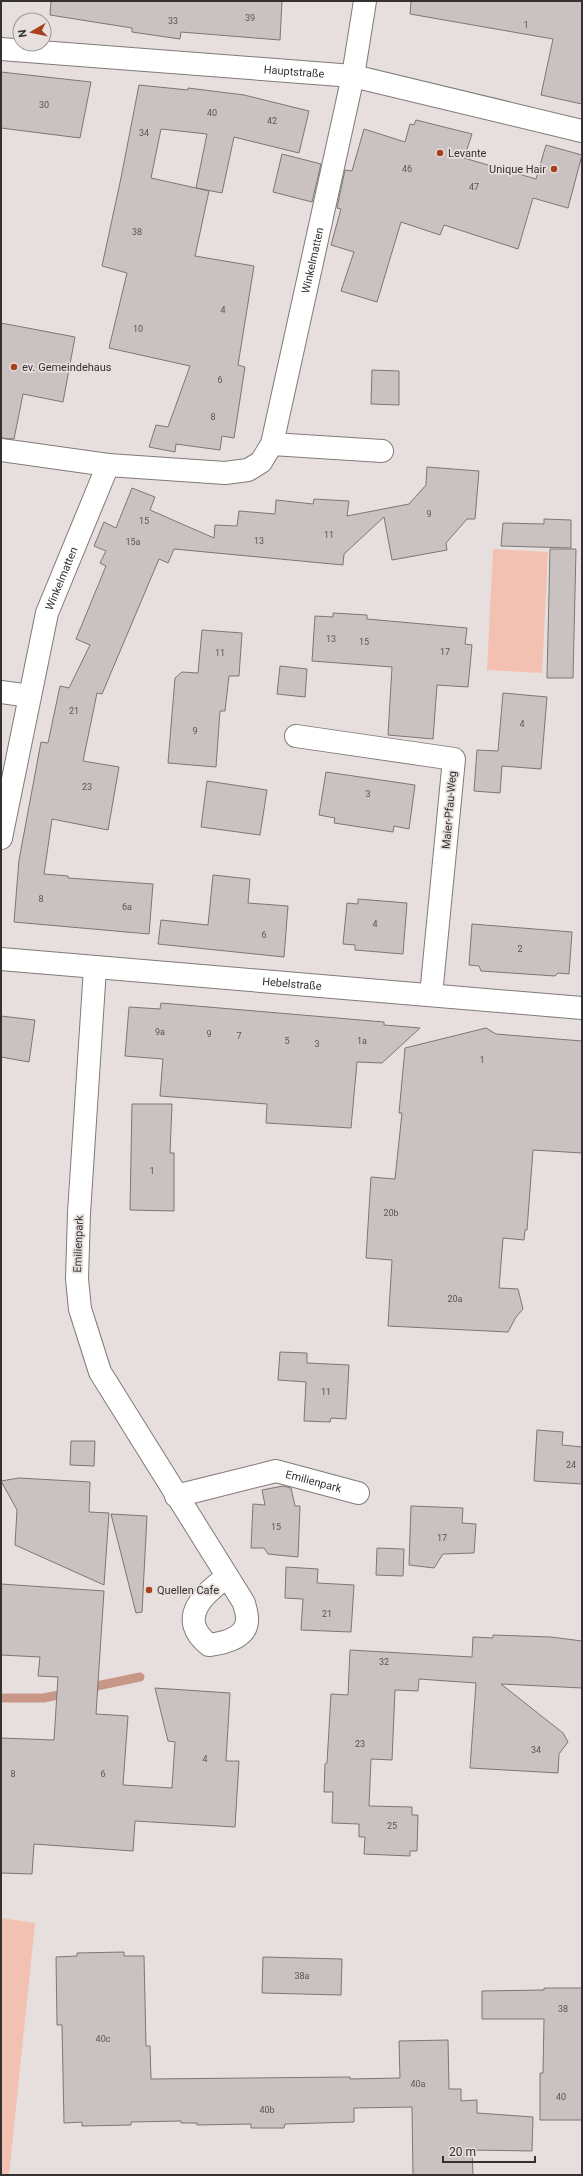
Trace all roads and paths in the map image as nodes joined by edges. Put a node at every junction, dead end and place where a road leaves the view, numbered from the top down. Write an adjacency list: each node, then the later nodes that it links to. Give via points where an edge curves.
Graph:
1 (365, 1): 3 (street, Winkelmatten)
2 (1, 49): 3 (street, Hauptstraße)
3 (353, 76): 4 (street, Hauptstraße); 5 (street, Winkelmatten)
4 (582, 131)
5 (272, 444): 7 (street); 8 (street, Winkelmatten, via 261,462 248,470 225,473)
6 (1, 450): 8 (street, Winkelmatten)
7 (382, 451)
8 (108, 465): 10 (street, Winkelmatten, via 47,613)
9 (1, 692): 10 (street)
10 (30, 696): 12 (street, Winkelmatten)
11 (296, 736): 15 (street, Maier-Pfau-Weg, via 454,758)
12 (1, 838)
13 (1, 959): 14 (street, Hebelstraße)
14 (95, 968): 15 (street, Hebelstraße); 18 (street, Emilienpark, via 79,1213 77,1279 80,1309 100,1372)
15 (432, 995): 16 (street, Hebelstraße)
16 (582, 1008)
17 (358, 1493): 18 (street, Emilienpark, via 276,1471)
18 (176, 1496): 19 (street, Emilienpark)
19 (227, 1577)

